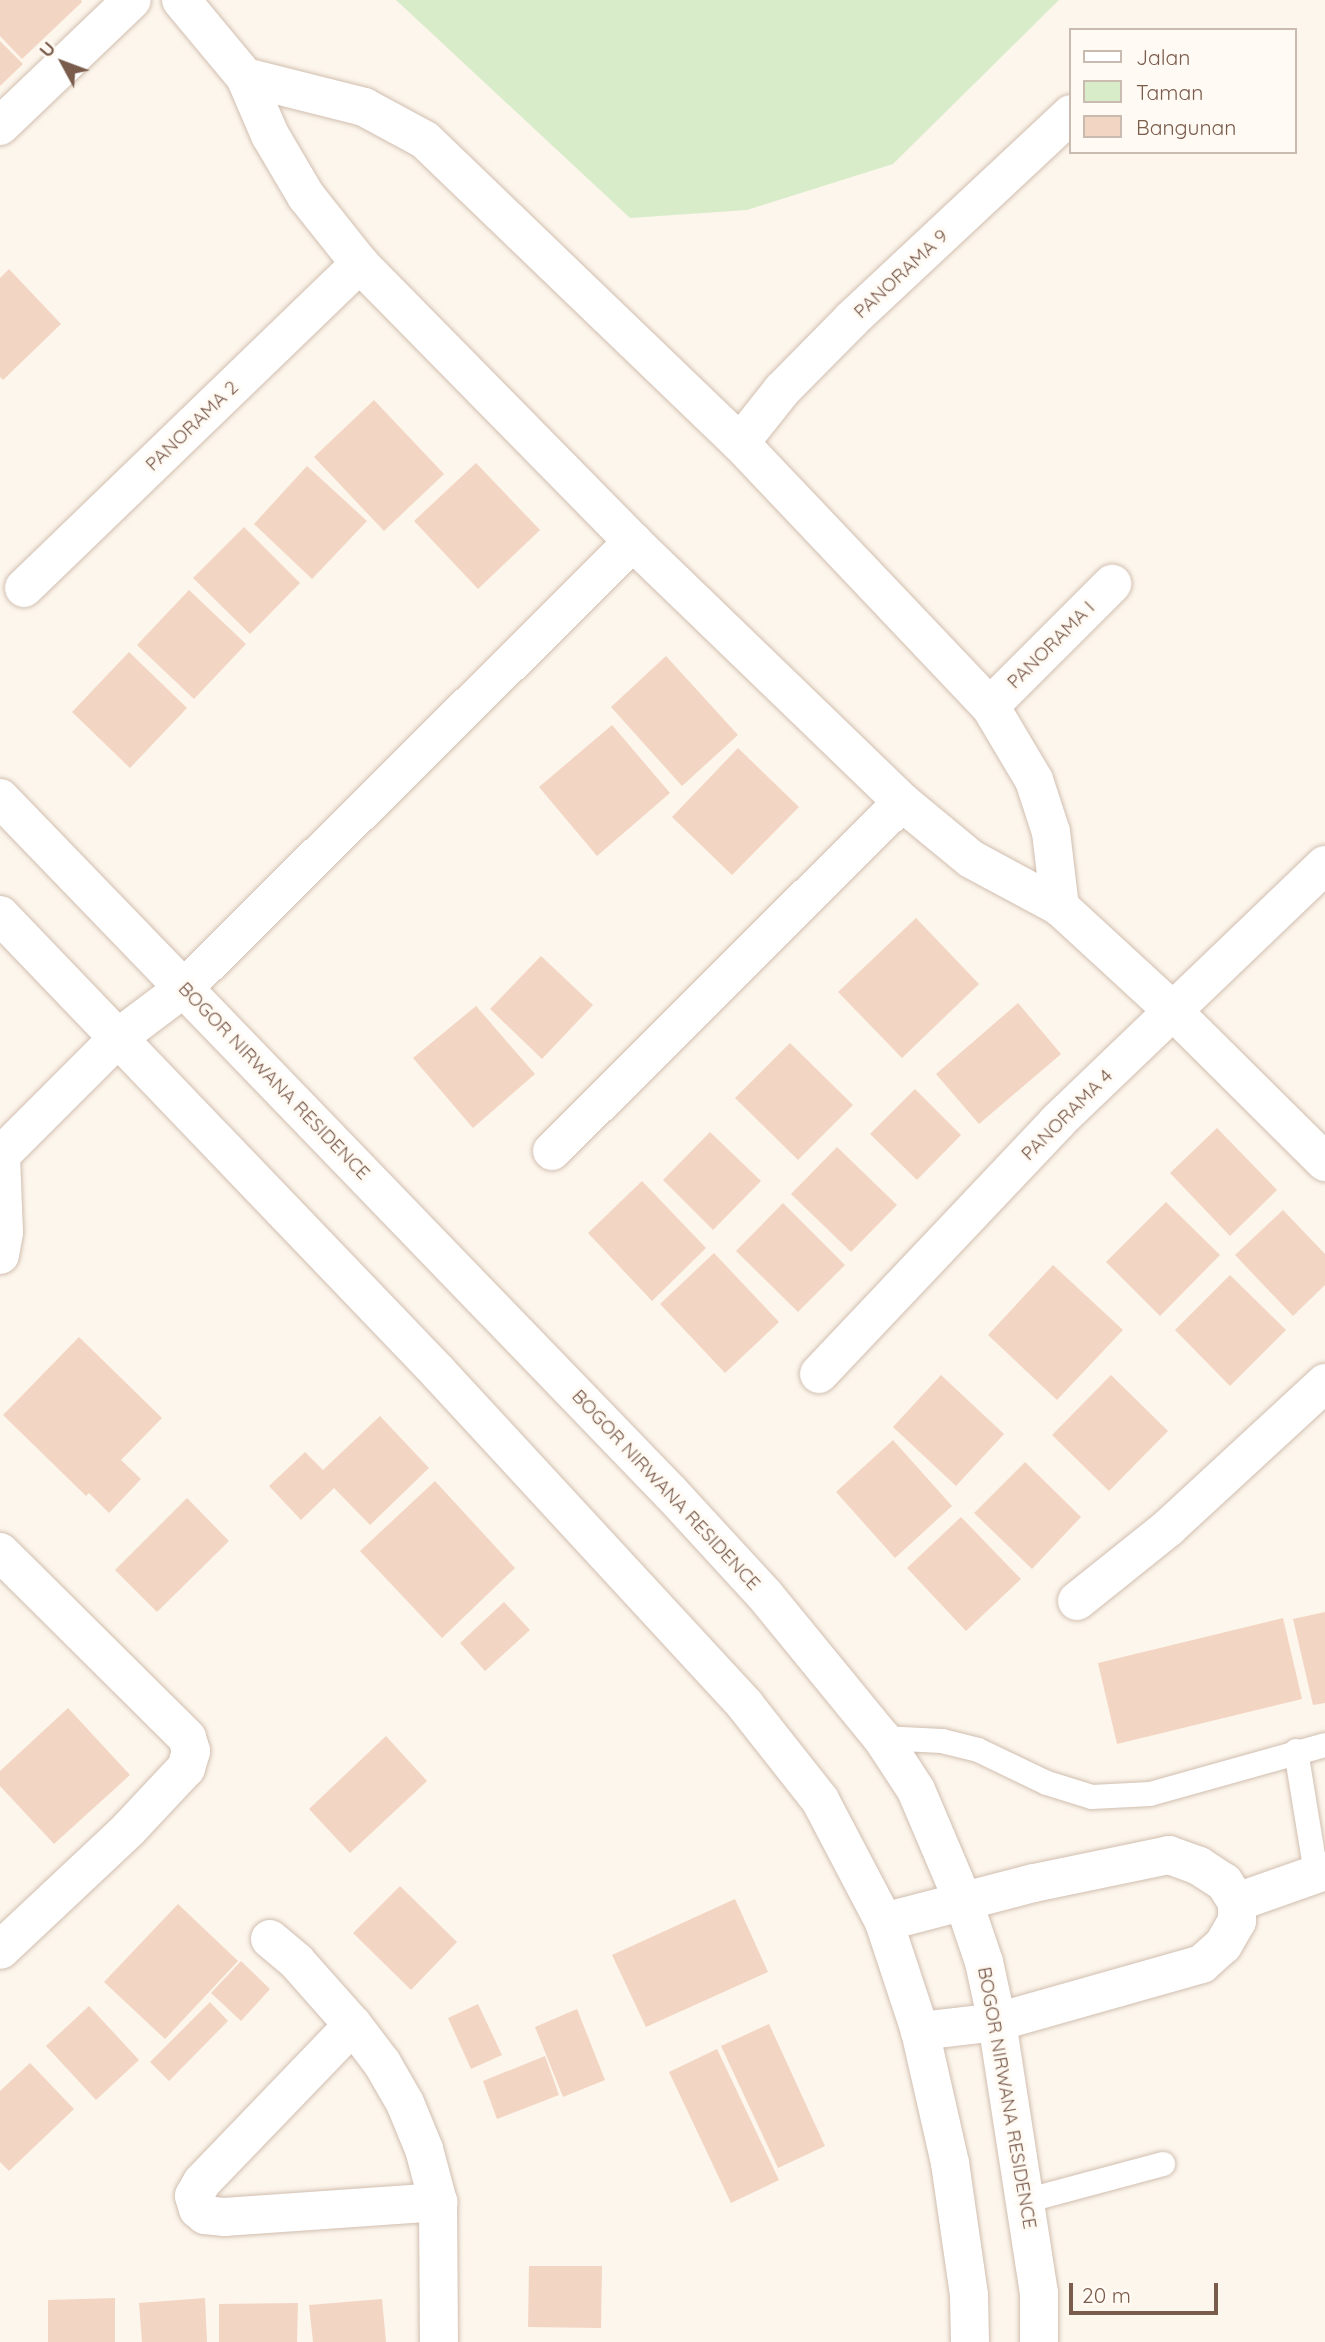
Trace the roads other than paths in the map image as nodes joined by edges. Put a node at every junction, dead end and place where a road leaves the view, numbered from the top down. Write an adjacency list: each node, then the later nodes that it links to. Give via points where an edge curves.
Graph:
1 (132, 0): 5 (street)
2 (181, 0): 3 (street)
3 (245, 76): 6 (street, via 270,135 306,196); 7 (street, via 364,107 425,140)
4 (1070, 115): 7 (street, PANORAMA 9, via 852,318 782,390)
5 (0, 126)
6 (360, 264): 8 (street); 10 (street, PANORAMA 2)
7 (740, 443): 11 (street)
8 (633, 542): 13 (street); 17 (street)
9 (1112, 584): 11 (street, PANORAMA I)
10 (24, 588)
11 (990, 706): 15 (street, via 1034,780 1051,831)
12 (0, 798): 17 (street, BOGOR NIRWANA RESIDENCE)
13 (902, 802): 15 (street, via 971,859); 20 (street)
14 (1325, 865): 18 (street, PANORAMA 4)
15 (1060, 907): 18 (street)
16 (0, 915): 19 (street)
17 (184, 988): 19 (street); 28 (street, BOGOR NIRWANA RESIDENCE, via 680,1503 796,1631)
18 (1174, 1012): 22 (street); 24 (street, PANORAMA 4, via 1058,1121)
19 (119, 1037): 21 (street); 34 (street, via 439,1373 745,1705 820,1800)
20 (552, 1151)
21 (0, 1156): 23 (street, via 4,1232)
22 (1325, 1162)
23 (0, 1255)
24 (819, 1374)
25 (1325, 1383): 27 (street, via 1168,1528)
26 (0, 1552): 36 (street, via 187,1738 191,1751 186,1769 128,1830)
27 (1077, 1601)
28 (882, 1738): 30 (lane, via 942,1741 978,1751 1047,1783 1092,1797 1150,1794); 33 (street, BOGOR NIRWANA RESIDENCE, via 916,1790)
29 (1325, 1745): 30 (lane)
30 (1296, 1751): 31 (lane)
31 (1320, 1872): 32 (street)
32 (1237, 1902): 33 (street, via 1224,1882 1169,1855); 37 (street, via 1237,1921 1223,1945 1202,1964)
33 (964, 1903): 34 (street); 37 (street, BOGOR NIRWANA RESIDENCE, via 984,1962)
34 (884, 1922): 39 (street)
35 (270, 1939): 38 (street)
36 (0, 1950)
37 (997, 2022): 39 (street); 41 (street, BOGOR NIRWANA RESIDENCE)
38 (353, 2025): 42 (street, via 405,2103); 42 (street, via 202,2182 194,2196 198,2209 205,2215 225,2217)
39 (920, 2031): 44 (street, via 950,2163 969,2295)
40 (1163, 2164): 41 (lane)
41 (1025, 2201): 45 (street, BOGOR NIRWANA RESIDENCE, via 1039,2293)
42 (438, 2202): 43 (street)
43 (439, 2342)
44 (970, 2342)
45 (1039, 2342)

